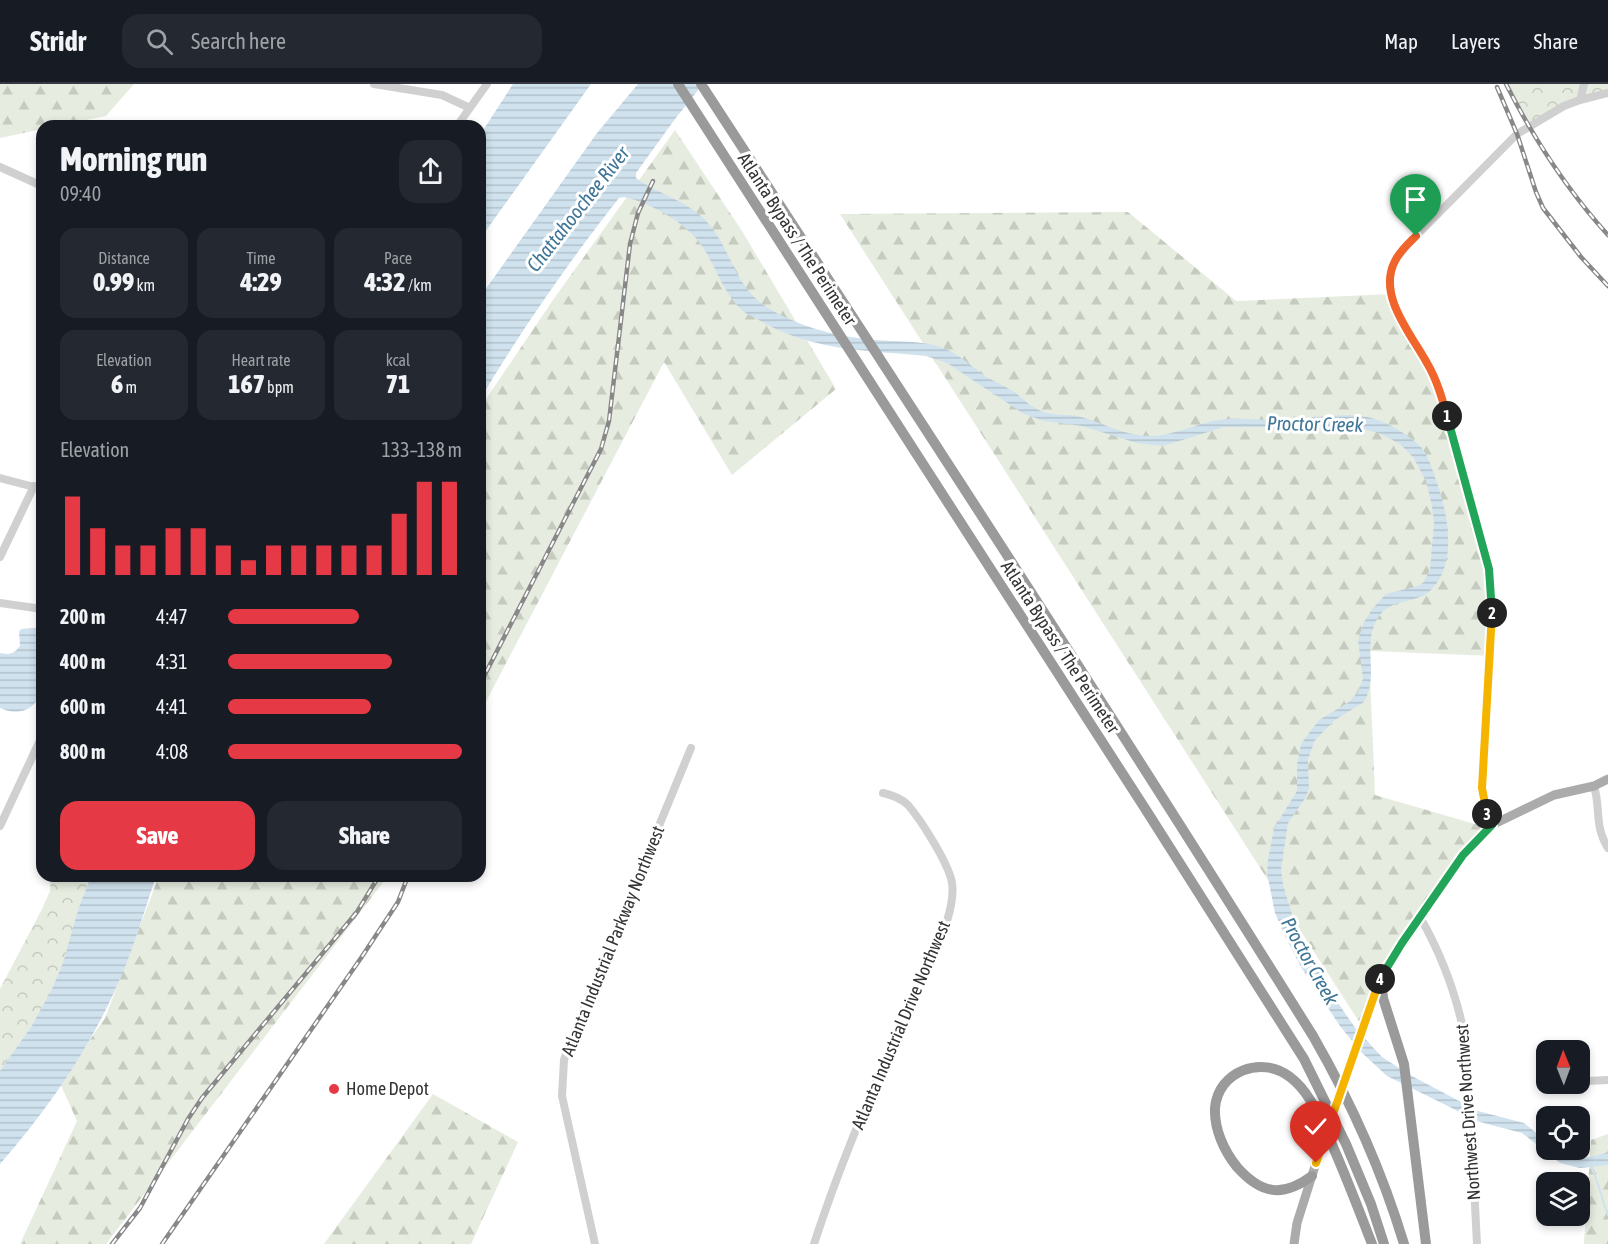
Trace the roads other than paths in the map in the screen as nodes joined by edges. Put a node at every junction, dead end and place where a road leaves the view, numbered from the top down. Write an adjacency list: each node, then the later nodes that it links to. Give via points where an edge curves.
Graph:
1 (374, 84): 8 (street, via 442,95)
2 (487, 84): 8 (street)
3 (678, 84): 36 (highway, Atlanta Bypass / The Perimeter, via 1304,1059 1359,1174)
4 (701, 84): 37 (highway, Atlanta Bypass / The Perimeter, via 1010,558 1313,1036 1364,1134)
5 (1584, 84): 7 (street)
6 (1608, 93): 7 (street)
7 (1580, 100): 24 (street, via 1517,134 1401,251 1390,276 1394,304 1440,391 1489,569 1492,614 1482,788)
8 (470, 108): 9 (street)
9 (461, 120)
10 (0, 167): 11 (street)
11 (36, 183)
12 (0, 478): 13 (street)
13 (36, 487)
14 (36, 491): 15 (street)
15 (2, 545): 16 (street)
16 (0, 557)
17 (0, 603): 18 (street)
18 (36, 608)
19 (691, 748): 32 (street, Atlanta Industrial Parkway Northwest, via 564,1060 564,1113)
20 (36, 749): 25 (street)
21 (1608, 779): 22 (main road)
22 (1594, 786): 24 (main road, via 1554,795); 26 (street, via 1598,824)
23 (883, 793): 33 (street, Atlanta Industrial Drive Northwest, via 896,796 907,805 943,857 952,882 951,907 844,1157)
24 (1492, 825): 27 (main road, via 1463,855)
25 (0, 826)
26 (1608, 848)
27 (1420, 917): 28 (main road); 39 (street, Northwest Drive Northwest, via 1447,969 1465,1039)
28 (1381, 978): 31 (main road, bridge); 38 (highway, via 1383,998 1404,1064)
29 (1608, 1080): 30 (street)
30 (1590, 1081)
31 (1312, 1176): 34 (main road); 35 (highway, via 1289,1190 1271,1190 1251,1179 1233,1162 1220,1139 1215,1107 1221,1089 1233,1075 1250,1067 1268,1066 1298,1084 1321,1121)
32 (595, 1244)
33 (814, 1244)
34 (1294, 1244)
35 (1372, 1244)
36 (1384, 1244)
37 (1404, 1244)
38 (1425, 1244)
39 (1476, 1244)

